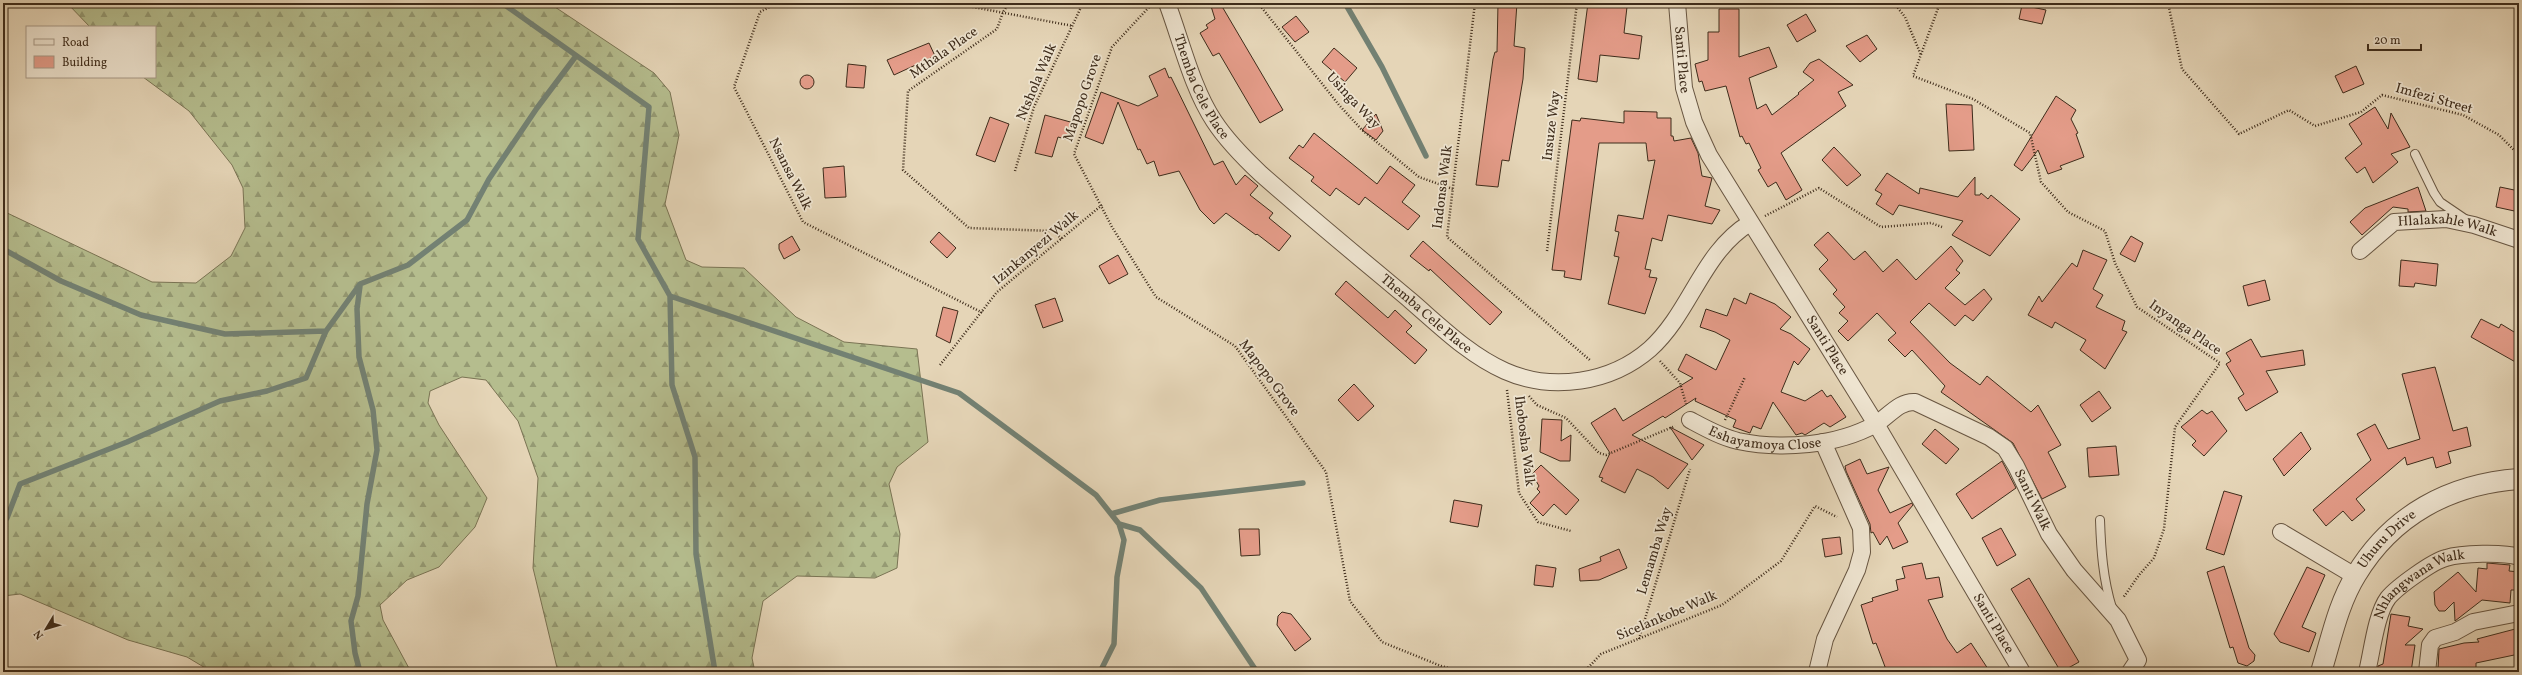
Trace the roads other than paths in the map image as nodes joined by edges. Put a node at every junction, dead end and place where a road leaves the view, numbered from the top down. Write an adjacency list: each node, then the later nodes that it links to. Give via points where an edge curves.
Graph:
1 (1168, 3): 4 (street, Themba Cele Place, via 1201,95 1213,120 1234,148 1260,174 1444,329 1482,359 1505,371 1525,378 1588,381 1606,374 1650,349 1684,308 1715,255 1738,231)
2 (1677, 3): 4 (street, Santi Place, via 1684,88 1694,122 1709,155)
3 (2415, 154): 5 (lane, via 2426,181 2440,202)
4 (1750, 224): 9 (street, Santi Place)
5 (2474, 225): 6 (street, Hlalakahle Walk); 7 (street, Hlalakahle Walk, via 2446,219 2394,222)
6 (2519, 240)
7 (2360, 251)
8 (1690, 420): 10 (street, Eshayamoya Close, via 1717,434 1756,444)
9 (1876, 424): 10 (street, Santi Walk, via 1855,434); 17 (street, Santi Walk, via 1906,402 1915,402 1989,437 2005,448 2049,534 2074,570); 19 (street, Santi Place)
10 (1824, 442): 18 (street, Eshayamoya Close, via 1860,528 1862,552 1857,570 1825,639)
11 (2519, 479): 15 (street, Uhuru Drive, via 2465,488 2438,498 2387,534)
12 (2100, 520): 17 (lane, via 2107,590)
13 (2281, 532): 15 (street)
14 (2519, 558): 22 (street, Nhlangwana Walk, via 2473,555 2445,558 2413,577 2387,599 2379,621)
15 (2355, 576): 21 (street, Uhuru Drive, via 2338,616)
16 (2519, 614): 23 (street, via 2473,622 2455,632 2435,638 2430,645)
17 (2115, 617): 20 (street, Santi Walk, via 2138,660)
18 (1817, 672)
19 (2022, 672)
20 (2130, 672)
21 (2321, 672)
22 (2368, 672)
23 (2427, 672)

